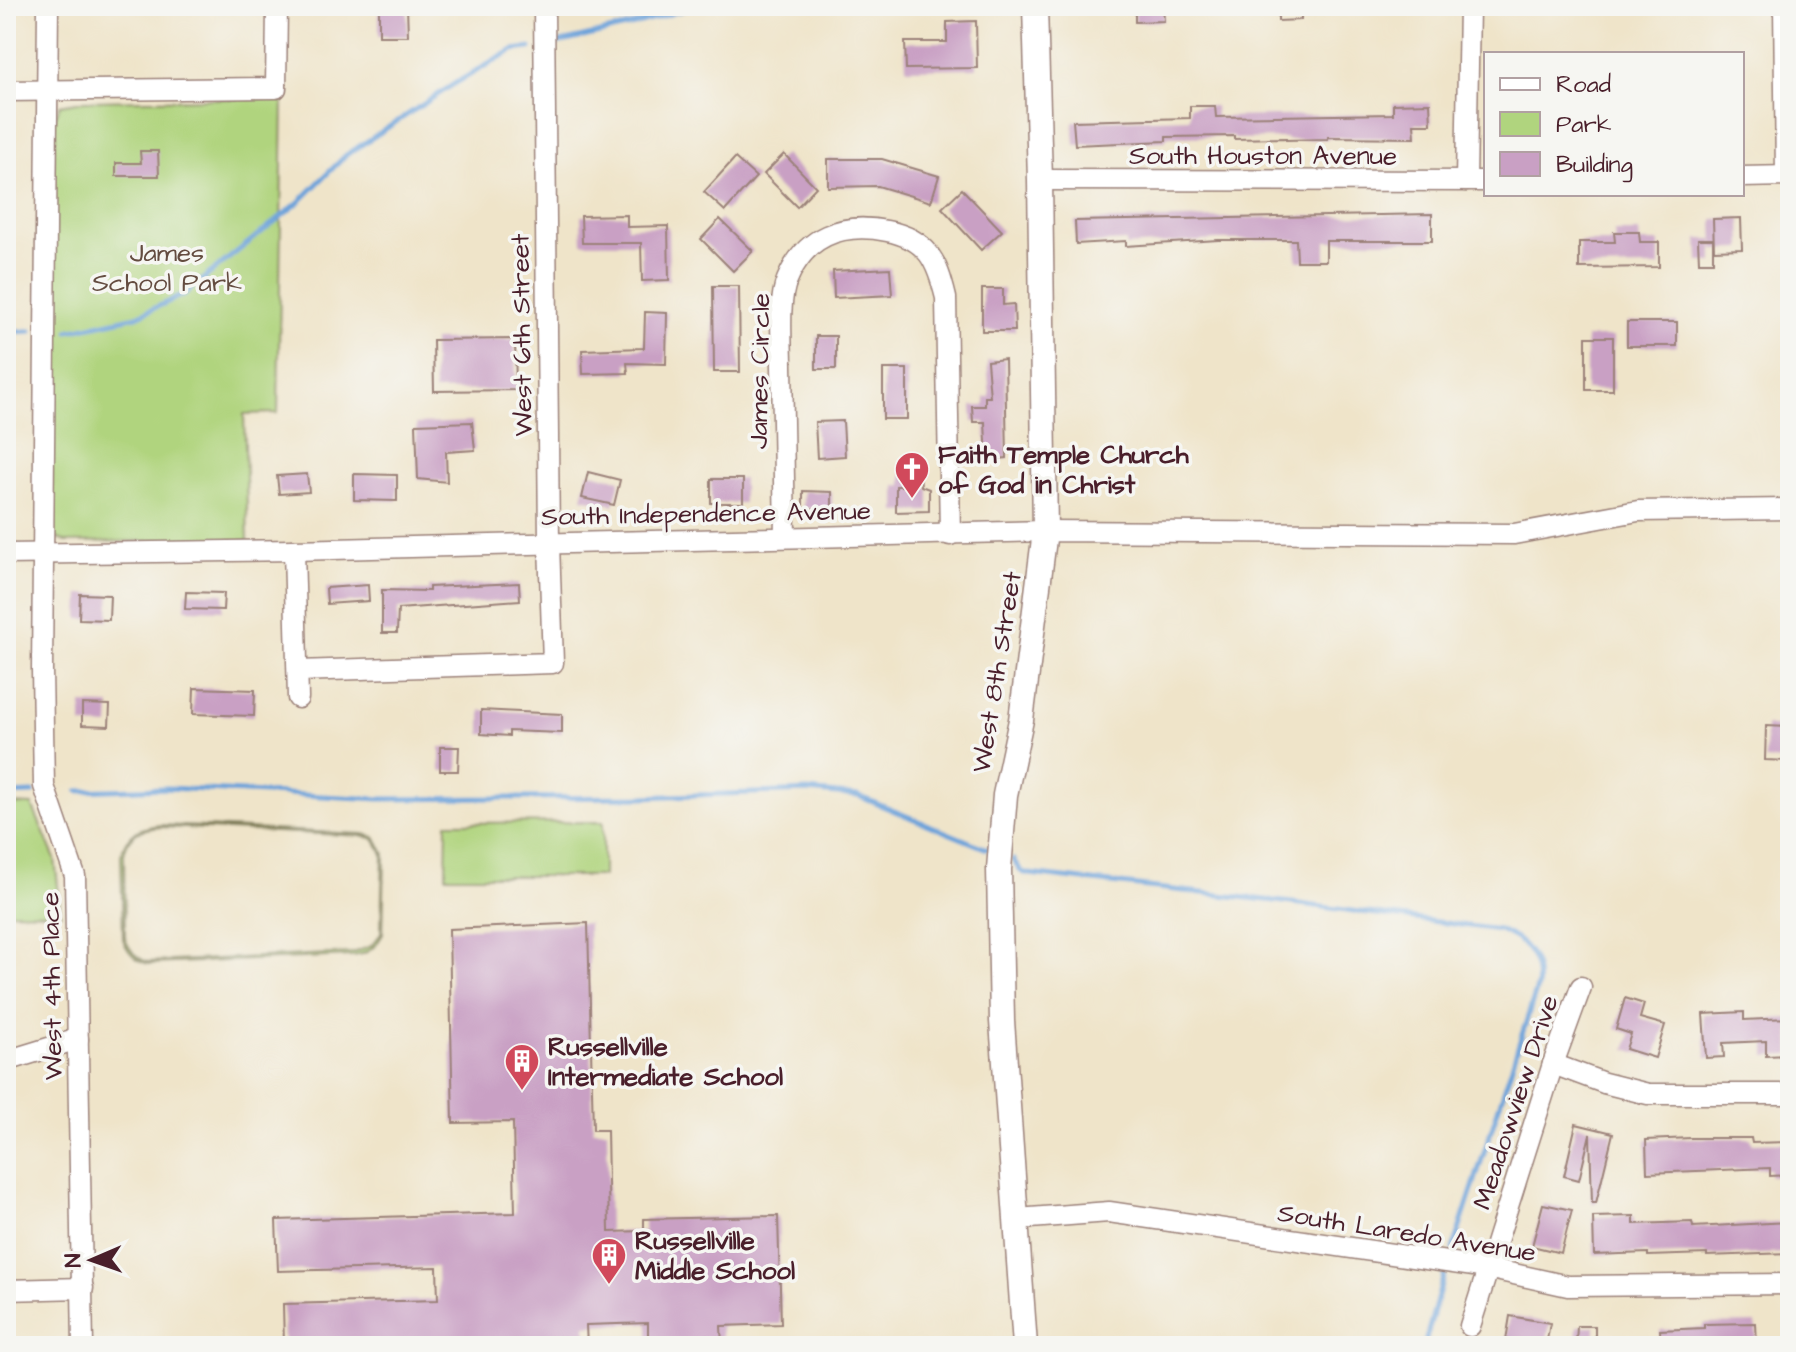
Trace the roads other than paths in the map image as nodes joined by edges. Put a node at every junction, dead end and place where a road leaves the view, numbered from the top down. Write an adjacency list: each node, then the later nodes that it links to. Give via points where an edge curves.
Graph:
1 (48, 6): 7 (street, West 4th Place)
2 (277, 6): 7 (street, via 276,88)
3 (544, 6): 17 (street, West 6th Street)
4 (1035, 6): 11 (street, West 8th Street)
5 (1469, 6): 12 (street)
6 (1784, 6): 9 (street)
7 (47, 90): 8 (street); 20 (street, West 4th Place)
8 (6, 91)
9 (1788, 176): 10 (street)
10 (1744, 177)
11 (1040, 180): 12 (street, South Houston Avenue); 14 (street, West 8th Street)
12 (1476, 181)
13 (1790, 509): 14 (street, South Independence Avenue, via 1638,511 1514,534)
14 (1045, 531): 15 (street, South Independence Avenue); 28 (street, West 8th Street, via 1021,720 1005,795 999,869 1002,1021)
15 (950, 535): 16 (street, South Independence Avenue); 16 (street, James Circle, via 946,298 940,274 934,258 914,239 860,228 830,233 809,245 785,282)
16 (785, 537): 17 (street, South Independence Avenue)
17 (549, 543): 18 (street, South Independence Avenue); 21 (street, West 6th Street, via 553,663)
18 (294, 550): 20 (street, South Independence Avenue); 21 (street)
19 (6, 554): 20 (street, South Independence Avenue)
20 (44, 554): 24 (street, West 4th Place, via 44,786 75,876)
21 (298, 671): 22 (street)
22 (298, 698)
23 (1581, 987): 26 (street, Meadowview Drive)
24 (78, 1039): 25 (street); 31 (street, West 4th Place)
25 (6, 1061)
26 (1553, 1064): 27 (street, via 1648,1094); 29 (street, Meadowview Drive)
27 (1790, 1094)
28 (1017, 1219): 29 (street, South Laredo Avenue, via 1109,1212); 35 (street, West 8th Street)
29 (1487, 1268): 30 (street, South Laredo Avenue, via 1568,1286); 33 (street, Meadowview Drive)
30 (1790, 1284)
31 (83, 1288): 32 (street); 34 (street, West 4th Place)
32 (6, 1290)
33 (1470, 1326)
34 (83, 1346)
35 (1025, 1346)

